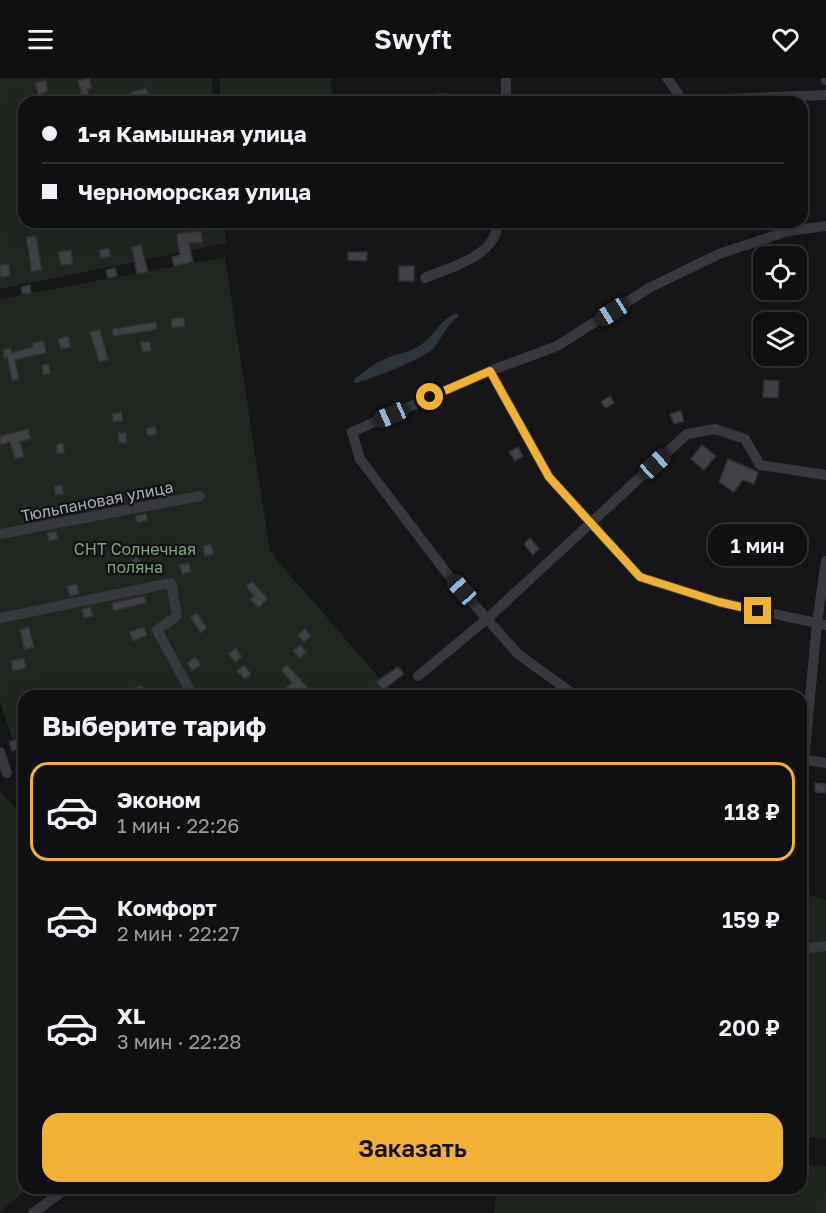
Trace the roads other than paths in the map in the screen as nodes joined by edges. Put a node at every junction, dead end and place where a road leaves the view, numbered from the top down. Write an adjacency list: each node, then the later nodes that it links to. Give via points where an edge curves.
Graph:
1 (507, 78): 4 (street)
2 (667, 78): 5 (street)
3 (826, 95): 6 (street)
4 (506, 96)
5 (679, 96)
6 (797, 96)
7 (826, 226): 10 (street, via 788,231 719,254 649,288 556,346)
8 (498, 228): 9 (street, via 487,249)
9 (425, 279)
10 (490, 371): 13 (street, via 549,477); 17 (street, via 352,432 360,459 449,576)
11 (826, 475): 13 (street, via 760,465 745,440 715,429 687,434)
12 (200, 496): 14 (street, Тюльпановая улица)
13 (590, 522): 17 (street); 18 (street, via 640,577 719,602)
14 (0, 534)
15 (826, 561): 18 (street)
16 (0, 618): 20 (street, via 171,583 177,616 157,630)
17 (488, 618): 19 (street); 21 (street, via 518,654)
18 (821, 624): 22 (street)
19 (418, 676)
20 (190, 690)
21 (568, 690)
22 (807, 730)
23 (0, 752): 26 (street)
24 (807, 761): 25 (street)
25 (826, 763)
26 (7, 773)
27 (826, 946): 28 (street)
28 (807, 948)
29 (59, 1194): 30 (street)
30 (33, 1213)

